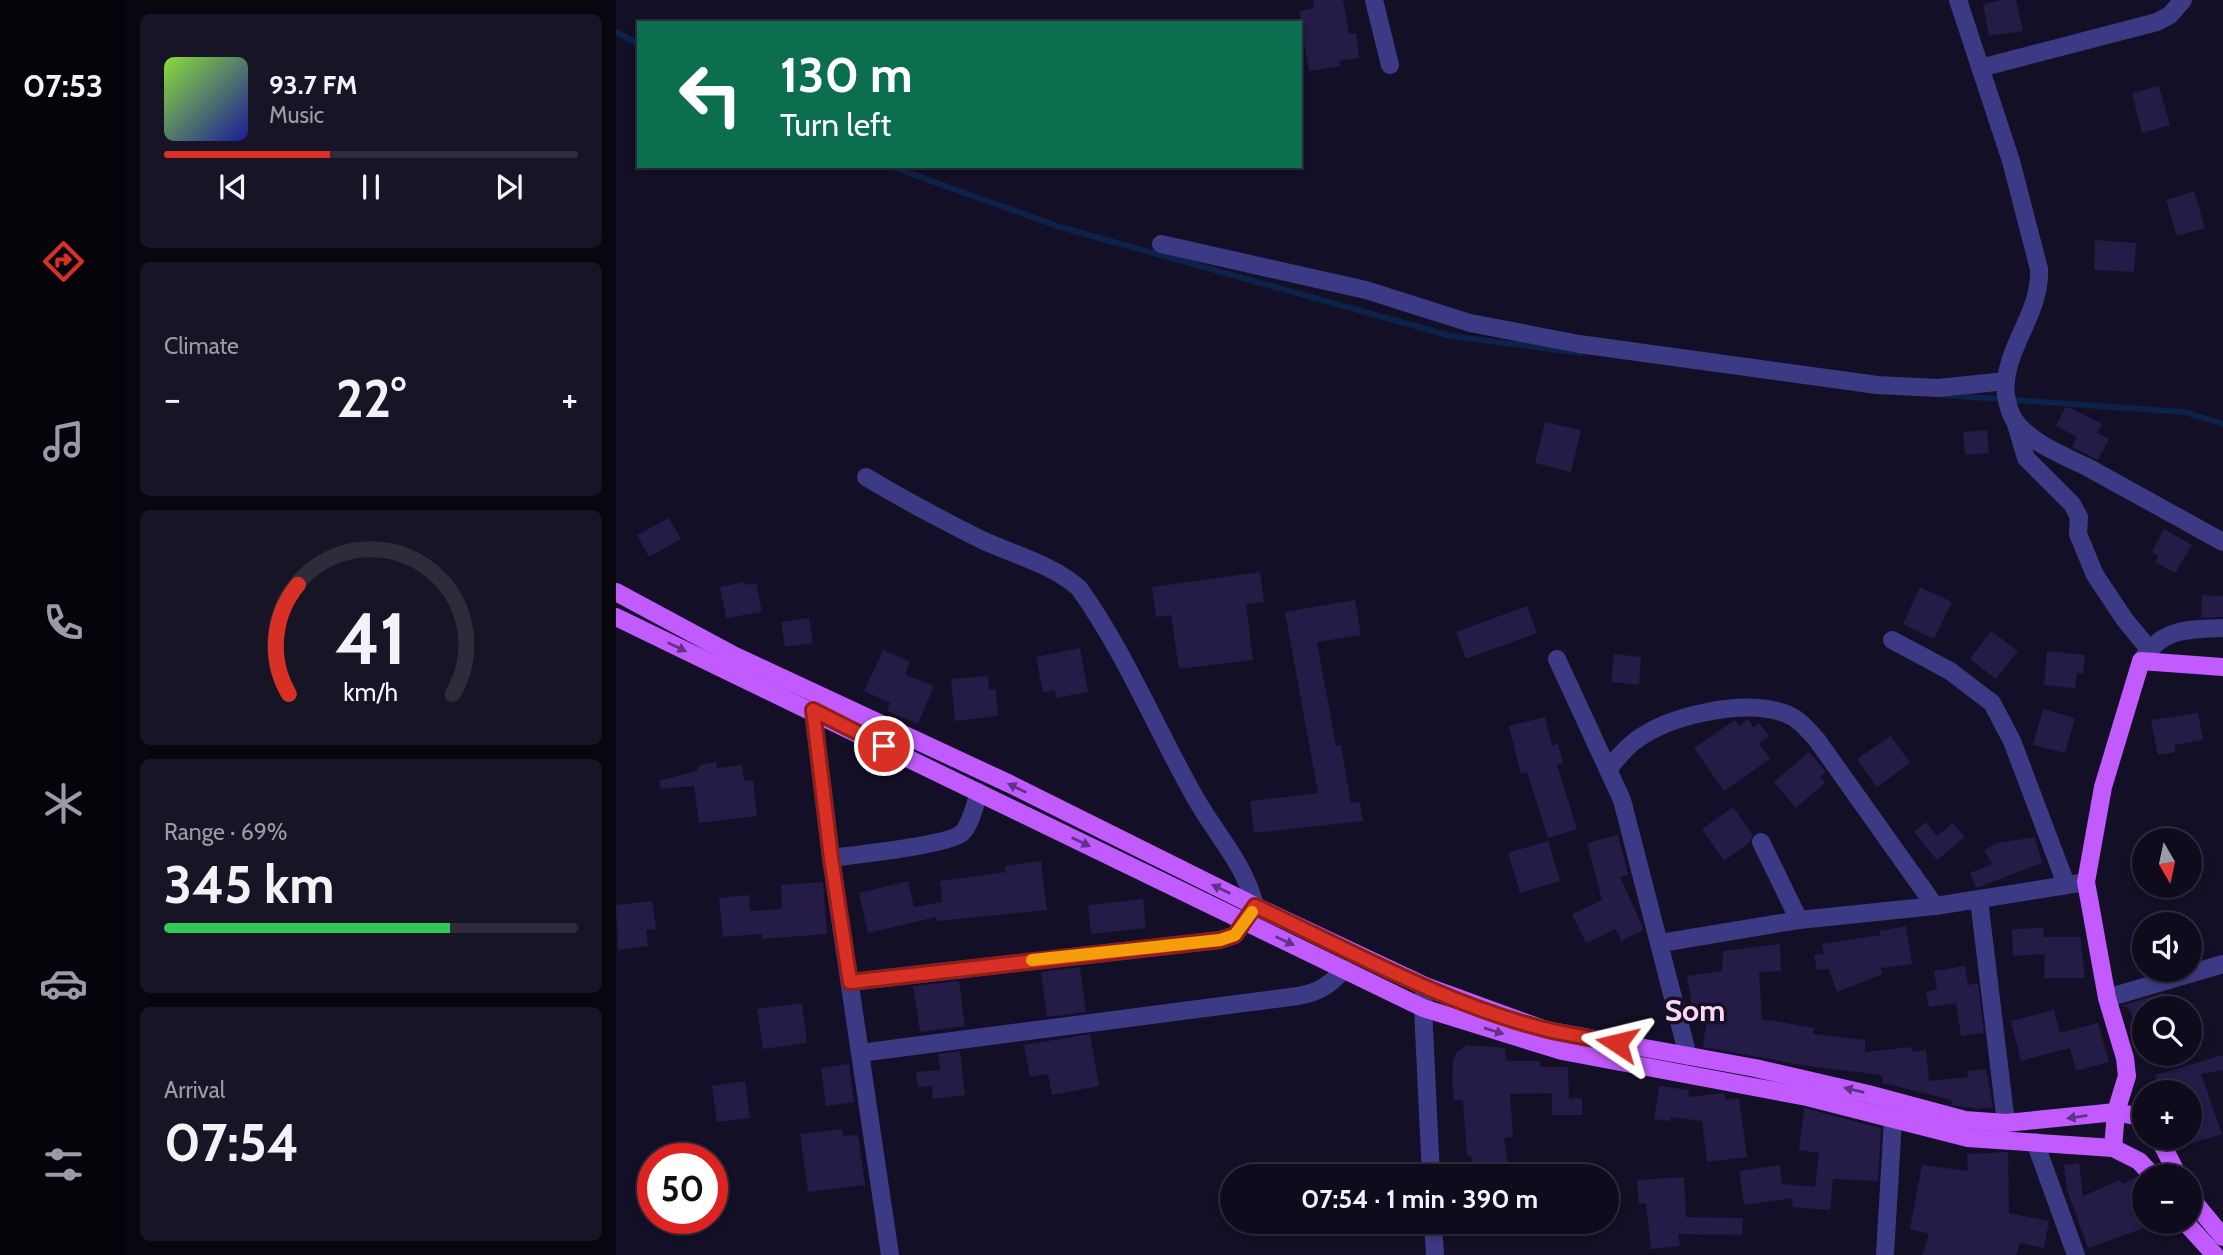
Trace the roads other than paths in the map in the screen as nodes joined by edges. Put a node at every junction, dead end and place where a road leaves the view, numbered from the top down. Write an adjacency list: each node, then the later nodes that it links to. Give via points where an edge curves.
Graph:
1 (1374, 0): 4 (street)
2 (1958, 0): 5 (street)
3 (2183, 0): 5 (street, via 2157,22)
4 (1390, 65)
5 (1980, 68): 7 (street, via 2036,251 2039,284)
6 (1161, 244): 7 (street, via 1366,290 1470,323 1578,344 1877,385 1938,388)
7 (2006, 382): 8 (street)
8 (2015, 421): 10 (street, via 2044,445); 15 (street, via 2026,458 2072,504 2079,517 2078,534 2095,575)
9 (866, 477): 26 (street, via 971,534 1066,577 1079,588 1197,800 1243,870)
10 (2223, 542)
11 (616, 592): 26 (main road, one-way to 11, via 1010,784 733,655)
12 (616, 617): 18 (main road, one-way to 18)
13 (2223, 628): 15 (street, via 2166,635)
14 (1892, 640): 24 (street, via 1950,670 1992,703 2012,741)
15 (2145, 655): 17 (main road); 23 (main road, via 2106,776)
16 (1557, 659): 19 (street)
17 (2223, 667)
18 (813, 710): 20 (main road); 22 (street)
19 (1609, 768): 27 (street, via 1634,741 1674,721 1731,709 1786,714 1801,722 1817,740); 30 (street)
20 (979, 792): 22 (street, via 959,835); 29 (main road, one-way to 29)
21 (1762, 842): 28 (street)
22 (831, 858): 33 (street)
23 (2086, 882): 24 (street); 35 (main road)
24 (2066, 884): 25 (street)
25 (1979, 900): 27 (street); 42 (street)
26 (1255, 906): 29 (street); 34 (main road)
27 (1936, 906): 28 (street)
28 (1799, 920): 30 (street)
29 (1246, 922): 32 (main road, one-way to 32); 33 (street, via 1228,938 1210,942)
30 (1661, 943): 38 (street)
31 (2223, 964): 35 (street)
32 (1345, 968): 36 (main road); 37 (street, via 1315,993)
33 (850, 982): 37 (street)
34 (1425, 986): 36 (street); 38 (main road, via 1546,1030)
35 (2107, 998): 39 (main road, via 2127,1076)
36 (1423, 1007): 41 (main road, one-way to 41, via 1562,1051 1807,1097); 45 (street)
37 (860, 1054): 51 (street)
38 (1688, 1056): 42 (main road, one-way to 38, via 1965,1120 1857,1091)
39 (2116, 1112): 40 (main road); 42 (main road, one-way to 42); 44 (main road)
40 (2132, 1115)
41 (1893, 1119): 43 (main road, via 1968,1138); 53 (street)
42 (2006, 1123)
43 (2035, 1142): 44 (main road); 54 (street)
44 (2113, 1148): 46 (main road)
45 (1430, 1164)
46 (2142, 1164)
47 (2202, 1212): 50 (main road)
48 (1434, 1234): 52 (street)
49 (2196, 1234): 55 (main road)
50 (2223, 1237)
51 (890, 1255)
52 (1435, 1255)
53 (1885, 1255)
54 (2076, 1255)
55 (2215, 1255)

